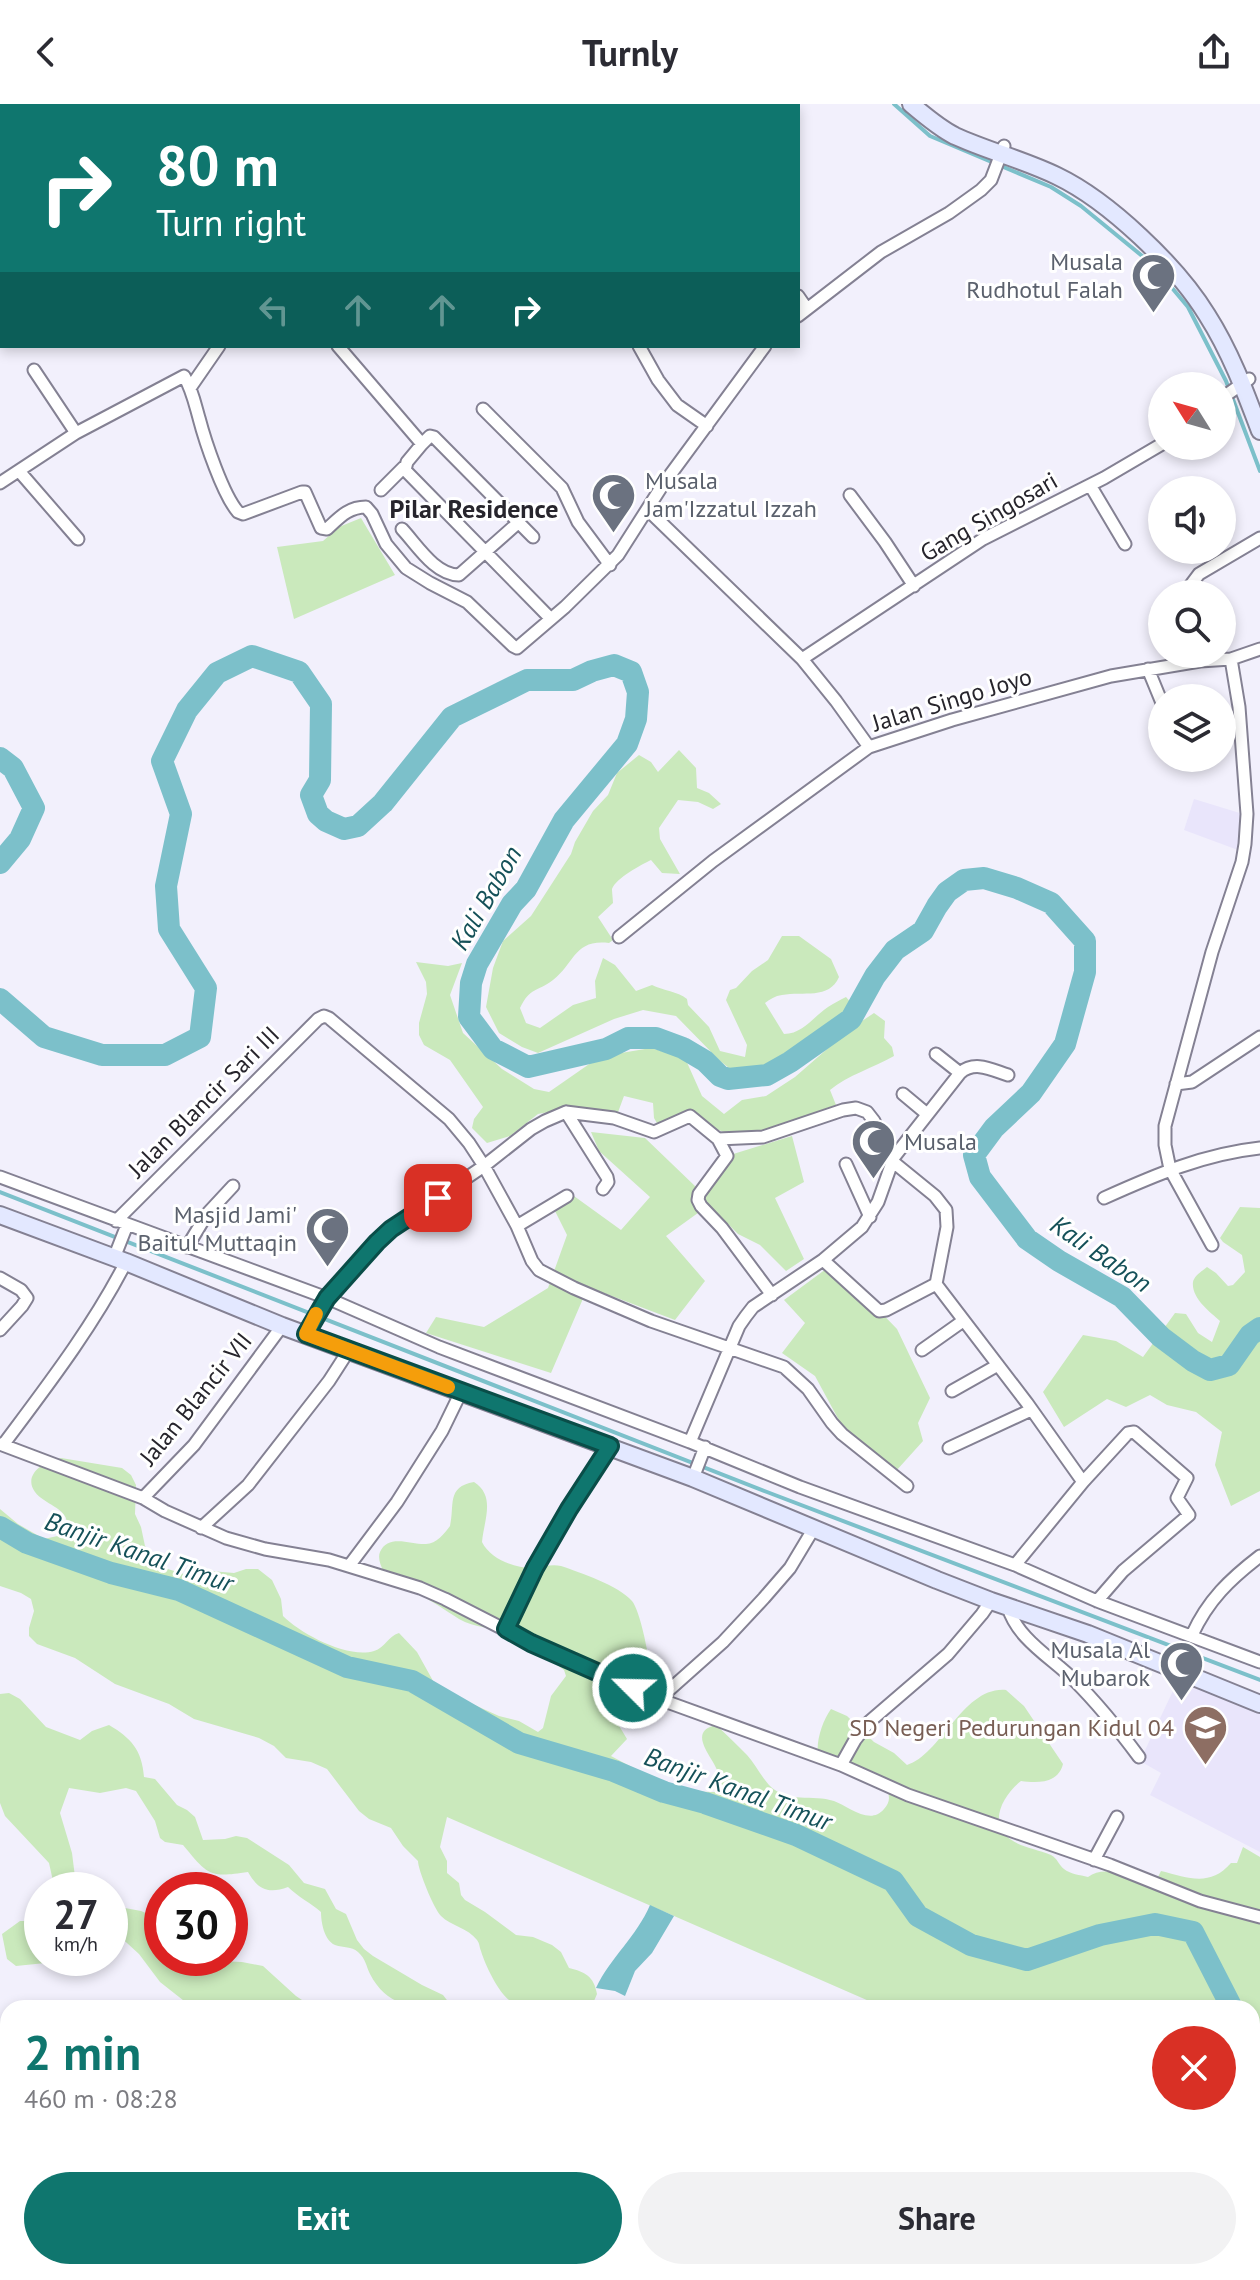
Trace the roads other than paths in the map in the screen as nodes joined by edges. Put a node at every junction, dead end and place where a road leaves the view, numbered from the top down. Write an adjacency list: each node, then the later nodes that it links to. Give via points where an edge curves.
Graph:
1 (911, 104): 3 (street, via 953,135)
2 (923, 104): 3 (street)
3 (1002, 152): 4 (street, via 988,184 881,252); 10 (street, via 1059,167 1083,180 1158,242 1216,309 1229,332)
4 (803, 313)
5 (218, 348): 11 (street)
6 (340, 348): 18 (street)
7 (640, 348): 15 (street, via 677,405)
8 (764, 348): 15 (street)
9 (34, 370): 17 (street)
10 (1243, 384): 12 (street); 14 (street); 16 (street)
11 (190, 388): 17 (street, via 180,377); 37 (street, via 238,512 305,492 323,530 345,512 366,507 406,568 467,602 517,648)
12 (1236, 389)
13 (483, 409): 34 (street, via 562,488 578,522)
14 (1260, 409)
15 (707, 426): 26 (street)
16 (1260, 431)
17 (76, 433): 21 (street)
18 (422, 444): 20 (street); 27 (street, via 434,437)
19 (1148, 452): 23 (street, Gang Singosari)
20 (404, 467): 24 (street); 33 (street)
21 (19, 471): 22 (street); 31 (street)
22 (0, 483)
23 (1090, 485): 32 (street); 36 (street, Gang Singosari, via 983,539)
24 (381, 490)
25 (850, 495): 36 (street)
26 (648, 510): 34 (street); 40 (street)
27 (519, 522): 29 (street); 33 (street)
28 (402, 529): 33 (street, via 450,575 459,575)
29 (533, 537)
30 (1260, 538): 35 (street)
31 (78, 539)
32 (1125, 544)
33 (484, 553): 37 (street)
34 (614, 560): 37 (street)
35 (1194, 580)
36 (914, 586): 40 (street, Gang Singosari)
37 (551, 619)
38 (1260, 649): 39 (street, Jalan Singo Joyo)
39 (1236, 657)
40 (802, 659): 45 (street)
41 (1153, 668): 43 (street, Jalan Singo Joyo)
42 (1232, 668): 51 (street, via 1247,831)
43 (1148, 669): 44 (street); 45 (street, Jalan Singo Joyo)
44 (1154, 684)
45 (869, 747): 46 (street, Jalan Singo Joyo)
46 (619, 937)
47 (1260, 1037): 51 (street, via 1192,1082)
48 (936, 1054): 49 (street)
49 (960, 1073): 50 (street, via 975,1066); 54 (street)
50 (1008, 1075)
51 (1176, 1084): 60 (street, via 1165,1126)
52 (903, 1094): 54 (street)
53 (566, 1112): 55 (street, via 614,1118 654,1132 690,1116); 59 (street, via 531,1129); 63 (street, via 607,1177)
54 (927, 1114): 57 (street)
55 (718, 1139): 57 (street, via 763,1137 856,1108 870,1114); 76 (street, via 727,1156 698,1200)
56 (1260, 1148): 60 (street)
57 (892, 1161): 67 (street); 75 (street, via 946,1210)
58 (846, 1164): 67 (street)
59 (484, 1166): 68 (street); 69 (street, Jalan Blancir Sari III, via 449,1119 324,1016); 77 (street, via 391,1229)
60 (1170, 1169): 65 (street); 70 (street)
61 (0, 1177): 69 (street)
62 (233, 1186): 71 (street)
63 (603, 1189)
64 (567, 1196): 68 (street)
65 (1104, 1198)
66 (0, 1215): 72 (street)
67 (870, 1217): 73 (street)
68 (517, 1226): 83 (street, via 532,1261 546,1275)
69 (122, 1227): 71 (street); 72 (street)
70 (1212, 1245)
71 (187, 1247): 77 (street)
72 (119, 1257): 79 (street); 90 (street, via 108,1297)
73 (823, 1260): 75 (street, via 879,1311); 76 (street)
74 (0, 1278): 80 (street, via 27,1298)
75 (936, 1284): 78 (street)
76 (772, 1295): 83 (street, via 746,1316)
77 (323, 1303): 81 (street); 89 (street)
78 (963, 1321): 84 (street); 85 (street)
79 (282, 1326): 81 (street); 97 (street, Jalan Blancir VII, via 194,1445)
80 (0, 1330)
81 (308, 1330): 82 (street)
82 (349, 1350): 87 (street); 98 (street, via 248,1485)
83 (730, 1350): 89 (street); 96 (street, via 784,1367 842,1434)
84 (922, 1350)
85 (998, 1365): 86 (street); 88 (street)
86 (952, 1391)
87 (461, 1392): 91 (street); 102 (street, via 397,1502)
88 (1031, 1410): 92 (street); 95 (street)
89 (690, 1442): 93 (street)
90 (1, 1445): 97 (street)
91 (610, 1446): 94 (street); 106 (street, via 535,1568)
92 (949, 1448)
93 (702, 1453): 94 (street); 101 (street)
94 (694, 1475): 99 (street)
95 (1083, 1482): 101 (street); 104 (street, via 1132,1432 1187,1478 1177,1498 1189,1515 1123,1571)
96 (907, 1486)
97 (143, 1498): 98 (street)
98 (201, 1528): 102 (street, via 265,1549)
99 (814, 1528): 103 (street); 109 (street, via 764,1598)
100 (1260, 1556): 107 (street, via 1208,1604)
101 (1015, 1565): 104 (street)
102 (349, 1566): 106 (street, via 432,1593)
103 (991, 1601): 105 (street); 112 (street, via 948,1654 869,1722)
104 (1097, 1601): 107 (street)
105 (1008, 1607): 110 (street); 111 (street, via 1021,1632 1074,1680)
106 (506, 1629): 109 (street)
107 (1192, 1635): 108 (street)
108 (1257, 1658)
109 (659, 1699): 112 (street)
110 (1260, 1704)
111 (1139, 1757)
112 (841, 1765): 114 (street, via 908,1795)
113 (1117, 1817): 114 (street)
114 (1094, 1860): 115 (street, via 1200,1901)
115 (1260, 1917)

